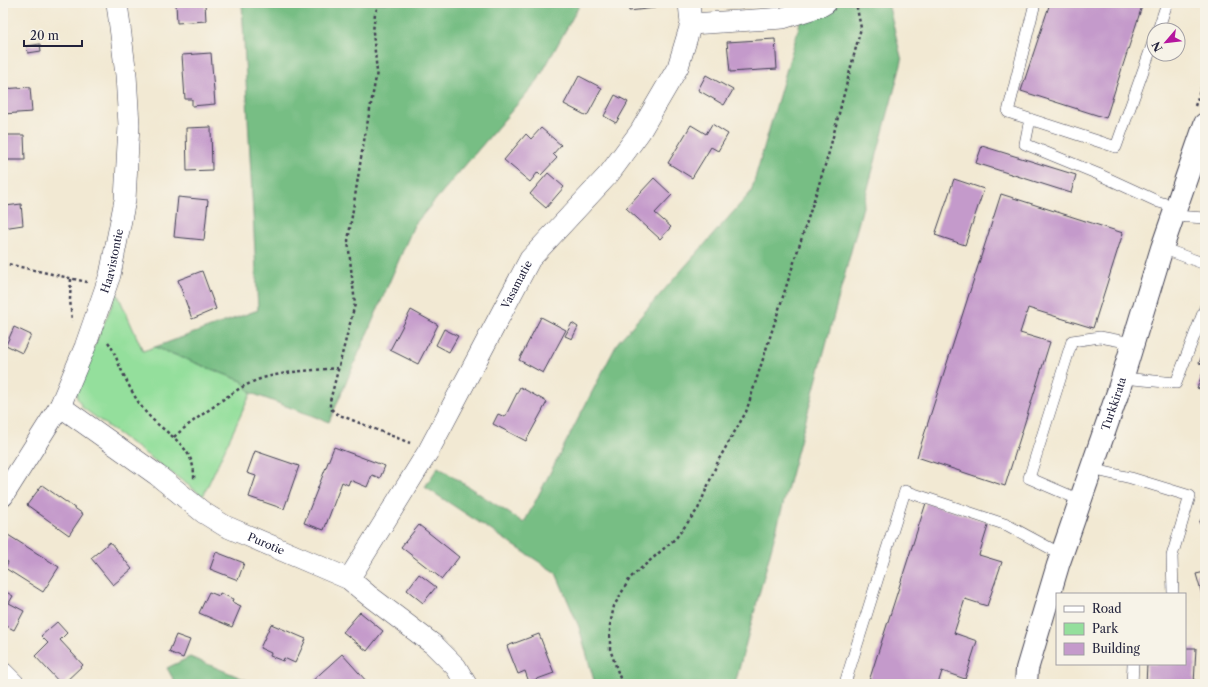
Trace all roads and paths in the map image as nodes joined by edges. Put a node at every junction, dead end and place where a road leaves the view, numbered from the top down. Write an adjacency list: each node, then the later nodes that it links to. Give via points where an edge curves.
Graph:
1 (117, 3): 19 (street, Haavistontie, via 129,125 125,200)
2 (380, 3): 23 (path, via 375,12 373,32 377,72 348,241 355,304)
3 (689, 3): 9 (street, Vasamatie)
4 (826, 3): 9 (street, via 783,18)
5 (856, 3): 39 (path, via 861,28 828,156 746,412 719,459 698,510 676,538 630,578 614,606 610,625 610,648)
6 (1035, 3): 11 (lane, via 1008,112)
7 (1167, 3): 8 (lane)
8 (1161, 22)
9 (691, 24): 27 (street, Vasamatie, via 678,67 640,132 609,174 530,259)
10 (1146, 62): 11 (lane, via 1116,147)
11 (1030, 119): 13 (lane, via 1026,144 1098,174)
12 (1205, 124): 13 (main road, Turkkirata)
13 (1175, 211): 14 (lane); 15 (main road, Turkkirata)
14 (1205, 218)
15 (1162, 248): 17 (lane); 22 (main road, Turkkirata)
16 (3, 263): 18 (path)
17 (1205, 264)
18 (71, 278): 19 (path); 21 (path, via 71,317 74,326)
19 (107, 287): 21 (street, Haavistontie)
20 (1205, 308): 24 (lane, via 1176,383)
21 (90, 334): 25 (street, Haavistontie); 26 (path, via 106,341 113,349 144,410)
22 (1132, 343): 24 (main road, Turkkirata); 31 (lane, via 1100,337 1072,341 1029,478)
23 (339, 368): 26 (path, via 291,372 263,378 224,398 187,424); 27 (path, via 330,408 337,414)
24 (1122, 378): 28 (main road, Turkkirata)
25 (60, 406): 29 (street, Haavistontie); 30 (street, Purotie)
26 (174, 437): 30 (path, via 190,457 195,470)
27 (429, 450): 33 (street, Vasamatie)
28 (1091, 468): 31 (main road, Turkkirata); 34 (lane, via 1190,496 1172,556)
29 (3, 496)
30 (187, 499): 33 (street, Purotie, via 225,526)
31 (1080, 500): 32 (main road, Turkkirata)
32 (1062, 554): 40 (lane, via 1007,525 905,491 846,680); 41 (main road, Turkkirata, via 1035,640 1027,669)
33 (349, 579): 38 (street, Purotie, via 434,645 456,667)
34 (1174, 593)
35 (1133, 665): 42 (lane)
36 (3, 673): 37 (street)
37 (14, 684)
38 (466, 684)
39 (622, 684)
40 (848, 684)
41 (1026, 684)
42 (1132, 684)

